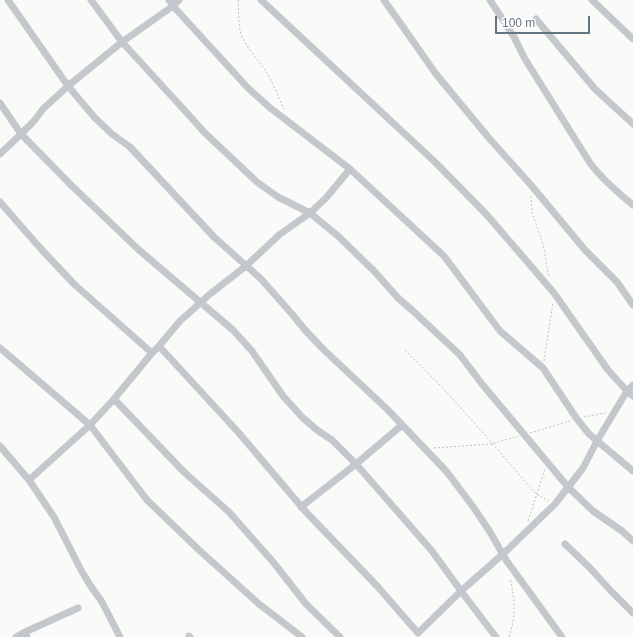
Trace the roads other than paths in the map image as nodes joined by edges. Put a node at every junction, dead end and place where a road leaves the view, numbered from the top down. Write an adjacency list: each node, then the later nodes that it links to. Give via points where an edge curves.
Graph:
1 (8, 0): 12 (street)
2 (90, 0): 11 (street)
3 (179, 0): 8 (street)
4 (261, 0): 28 (street, via 436,163 487,215 554,293 608,370)
5 (384, 0): 23 (street, via 436,74 585,250 617,282)
6 (490, 0): 19 (street, via 590,163 616,192)
7 (592, 0): 10 (street)
8 (171, 3): 11 (street); 17 (street, via 248,88)
9 (536, 19): 14 (street, via 595,89)
10 (633, 39)
11 (122, 42): 12 (street); 20 (street, via 205,133 257,182 278,197)
12 (68, 86): 15 (street); 21 (street, via 95,118 130,146 214,237)
13 (0, 103): 15 (street)
14 (633, 124)
15 (21, 134): 16 (street); 22 (street, via 72,186)
16 (0, 154)
17 (350, 169): 20 (street); 32 (street, via 444,256 500,331 543,368 577,419)
18 (0, 202): 26 (street, via 74,284)
19 (633, 205)
20 (310, 213): 21 (street, via 279,235); 37 (street, via 375,272 396,298 460,355)
21 (246, 266): 22 (street); 31 (street, via 261,279 323,349)
22 (201, 303): 24 (street, via 180,321); 34 (street, via 233,330 252,351 283,396 302,417 332,440)
23 (633, 305)
24 (159, 346): 26 (street); 38 (street, via 238,432)
25 (0, 348): 30 (street)
26 (152, 353): 29 (street)
27 (633, 385): 28 (street)
28 (630, 394): 32 (street)
29 (114, 399): 30 (street); 50 (street, via 184,472 229,512 306,604)
30 (90, 425): 36 (street); 49 (street, via 147,500 259,604)
31 (402, 425): 34 (street); 41 (street, via 447,472 474,508)
32 (597, 441): 35 (street); 37 (street, via 583,468)
33 (0, 446): 36 (street)
34 (356, 464): 38 (street); 42 (street, via 432,551)
35 (633, 470)
36 (29, 480): 48 (street, via 59,526)
37 (568, 487): 39 (street, via 593,511); 41 (street, via 555,504)
38 (301, 507): 46 (street, via 378,587)
39 (633, 541)
40 (565, 544): 44 (street)
41 (502, 554): 42 (street); 52 (street)
42 (461, 591): 46 (street); 51 (street)
43 (78, 608): 45 (street)
44 (633, 612)
45 (26, 635): 47 (street)
46 (418, 636)
47 (16, 637)
48 (120, 637)
49 (302, 637)
50 (340, 637)
51 (496, 637)
52 (562, 637)

